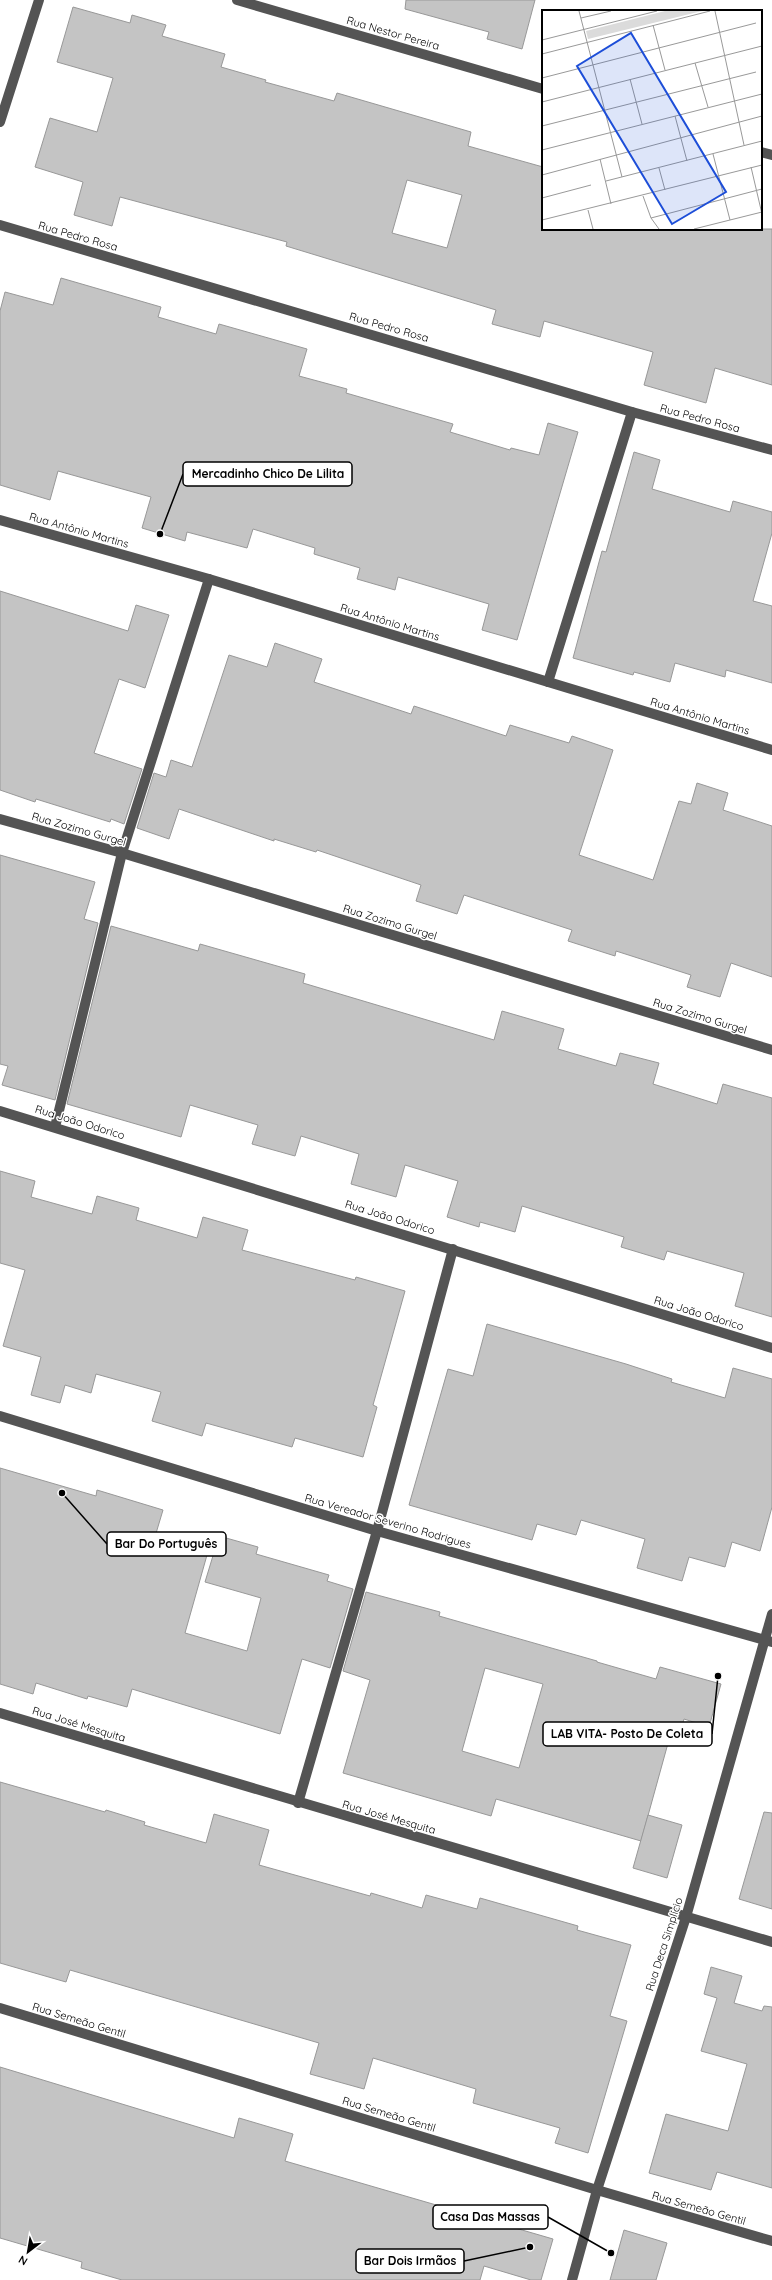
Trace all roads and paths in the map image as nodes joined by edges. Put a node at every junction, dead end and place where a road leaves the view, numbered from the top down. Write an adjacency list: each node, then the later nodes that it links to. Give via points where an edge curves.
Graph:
1 (39, 0): 4 (street)
2 (237, 0): 3 (street, Rua Nestor Pereira)
3 (542, 89)
4 (0, 122)
5 (762, 152): 6 (street)
6 (772, 155)
7 (0, 225): 8 (street, Rua Pedro Rosa)
8 (632, 412): 9 (street, Rua Pedro Rosa); 12 (street)
9 (772, 450)
10 (0, 520): 11 (street, Rua Antônio Martins)
11 (209, 579): 12 (street, Rua Antônio Martins); 15 (street)
12 (548, 682): 13 (street, Rua Antônio Martins)
13 (772, 750)
14 (0, 819): 15 (street, Rua Zozimo Gurgel)
15 (122, 853): 16 (street, Rua Zozimo Gurgel); 18 (street)
16 (772, 1050)
17 (0, 1111): 18 (street, Rua João Odorico)
18 (55, 1127): 19 (street, Rua João Odorico)
19 (453, 1249): 20 (street, Rua João Odorico); 22 (street)
20 (772, 1348)
21 (0, 1416): 22 (street, Rua Vereador Severino Rodrigues)
22 (378, 1531): 24 (street, Rua Vereador Severino Rodrigues); 26 (street)
23 (772, 1614): 24 (street, Rua Deca Simplício)
24 (768, 1641): 27 (street, Rua Deca Simplício)
25 (0, 1713): 26 (street, Rua José Mesquita)
26 (298, 1803): 27 (street, Rua José Mesquita)
27 (686, 1917): 28 (street, Rua José Mesquita); 30 (street, Rua Deca Simplício)
28 (772, 1942)
29 (0, 2008): 30 (street, Rua Semeão Gentil)
30 (597, 2190): 31 (street, Rua Semeão Gentil); 32 (street, Rua Deca Simplício)
31 (772, 2241)
32 (572, 2280)

